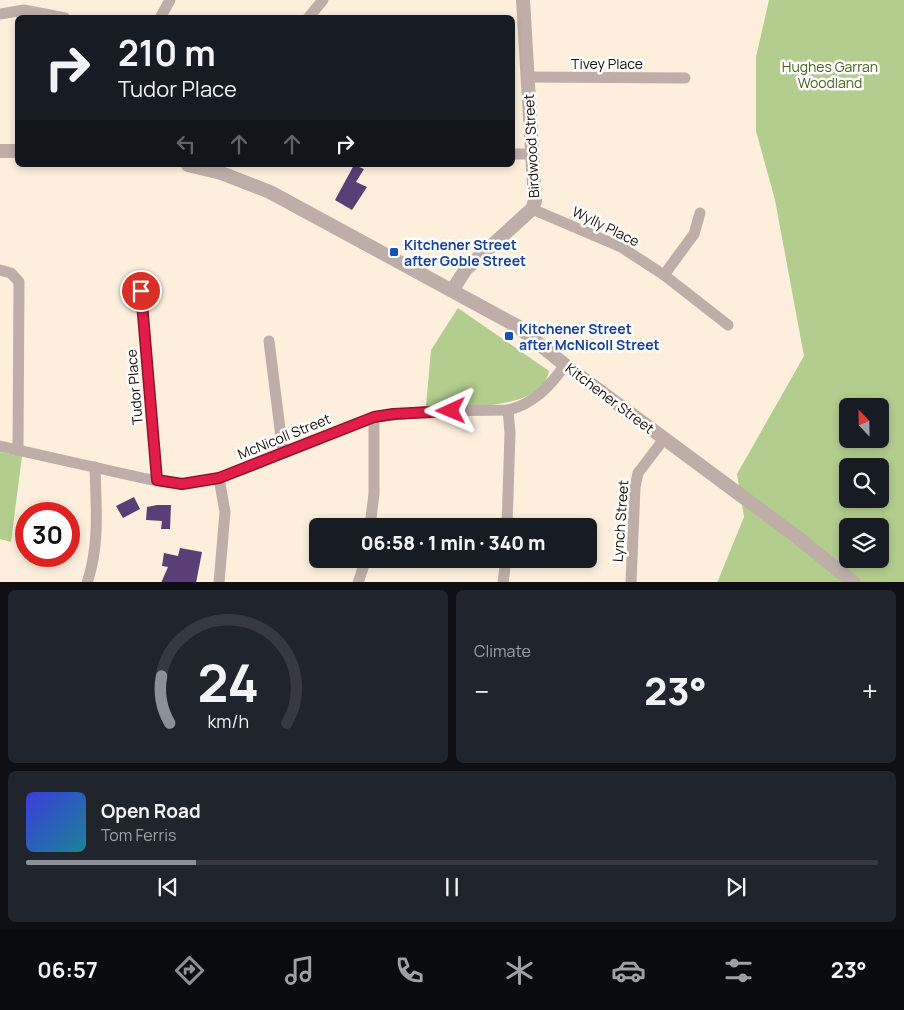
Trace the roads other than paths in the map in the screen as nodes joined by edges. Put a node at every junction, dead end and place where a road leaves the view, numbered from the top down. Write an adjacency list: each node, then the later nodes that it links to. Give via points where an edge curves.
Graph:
1 (170, 0): 7 (street)
2 (323, 0): 8 (street)
3 (523, 0): 9 (street, Birdwood Street)
4 (26, 5): 5 (street); 6 (street)
5 (0, 14)
6 (56, 15)
7 (162, 15)
8 (310, 15)
9 (528, 77): 10 (street, Tivey Place); 14 (street, Birdwood Street)
10 (686, 78)
11 (0, 150): 12 (street)
12 (15, 151)
13 (515, 154): 14 (street)
14 (532, 154): 16 (street, Birdwood Street, via 535,201)
15 (196, 167): 20 (street, Kitchener Street, via 230,175 270,192)
16 (532, 209): 19 (street, Wylly Place, via 614,243); 20 (street, Birdwood Street, via 466,269)
17 (700, 213): 19 (street, via 694,234)
18 (0, 270): 29 (street, via 11,273 18,282)
19 (664, 275): 22 (street, Wylly Place)
20 (453, 289): 24 (street, Kitchener Street, via 517,326)
21 (141, 291): 33 (street, Tudor Place)
22 (728, 325)
23 (269, 341): 30 (street)
24 (565, 365): 25 (street, McNicoll Street, via 533,400); 27 (street, Kitchener Street)
25 (508, 410): 26 (street, McNicoll Street, via 432,411); 35 (street)
26 (374, 417): 30 (street, McNicoll Street); 34 (street)
27 (664, 439): 42 (street, Lynch Street, via 636,480); 43 (street, Kitchener Street)
28 (0, 446): 29 (street, McNicoll Street)
29 (18, 450): 31 (street, McNicoll Street)
30 (285, 452): 32 (street, McNicoll Street)
31 (94, 467): 33 (street, McNicoll Street); 38 (street, via 95,555)
32 (219, 478): 33 (street, McNicoll Street, via 182,484); 39 (street, via 225,512)
33 (157, 480)
34 (371, 518)
35 (507, 518)
36 (363, 568): 40 (street)
37 (505, 568): 41 (street)
38 (87, 582)
39 (219, 582)
40 (358, 582)
41 (503, 582)
42 (631, 582)
43 (854, 582)

